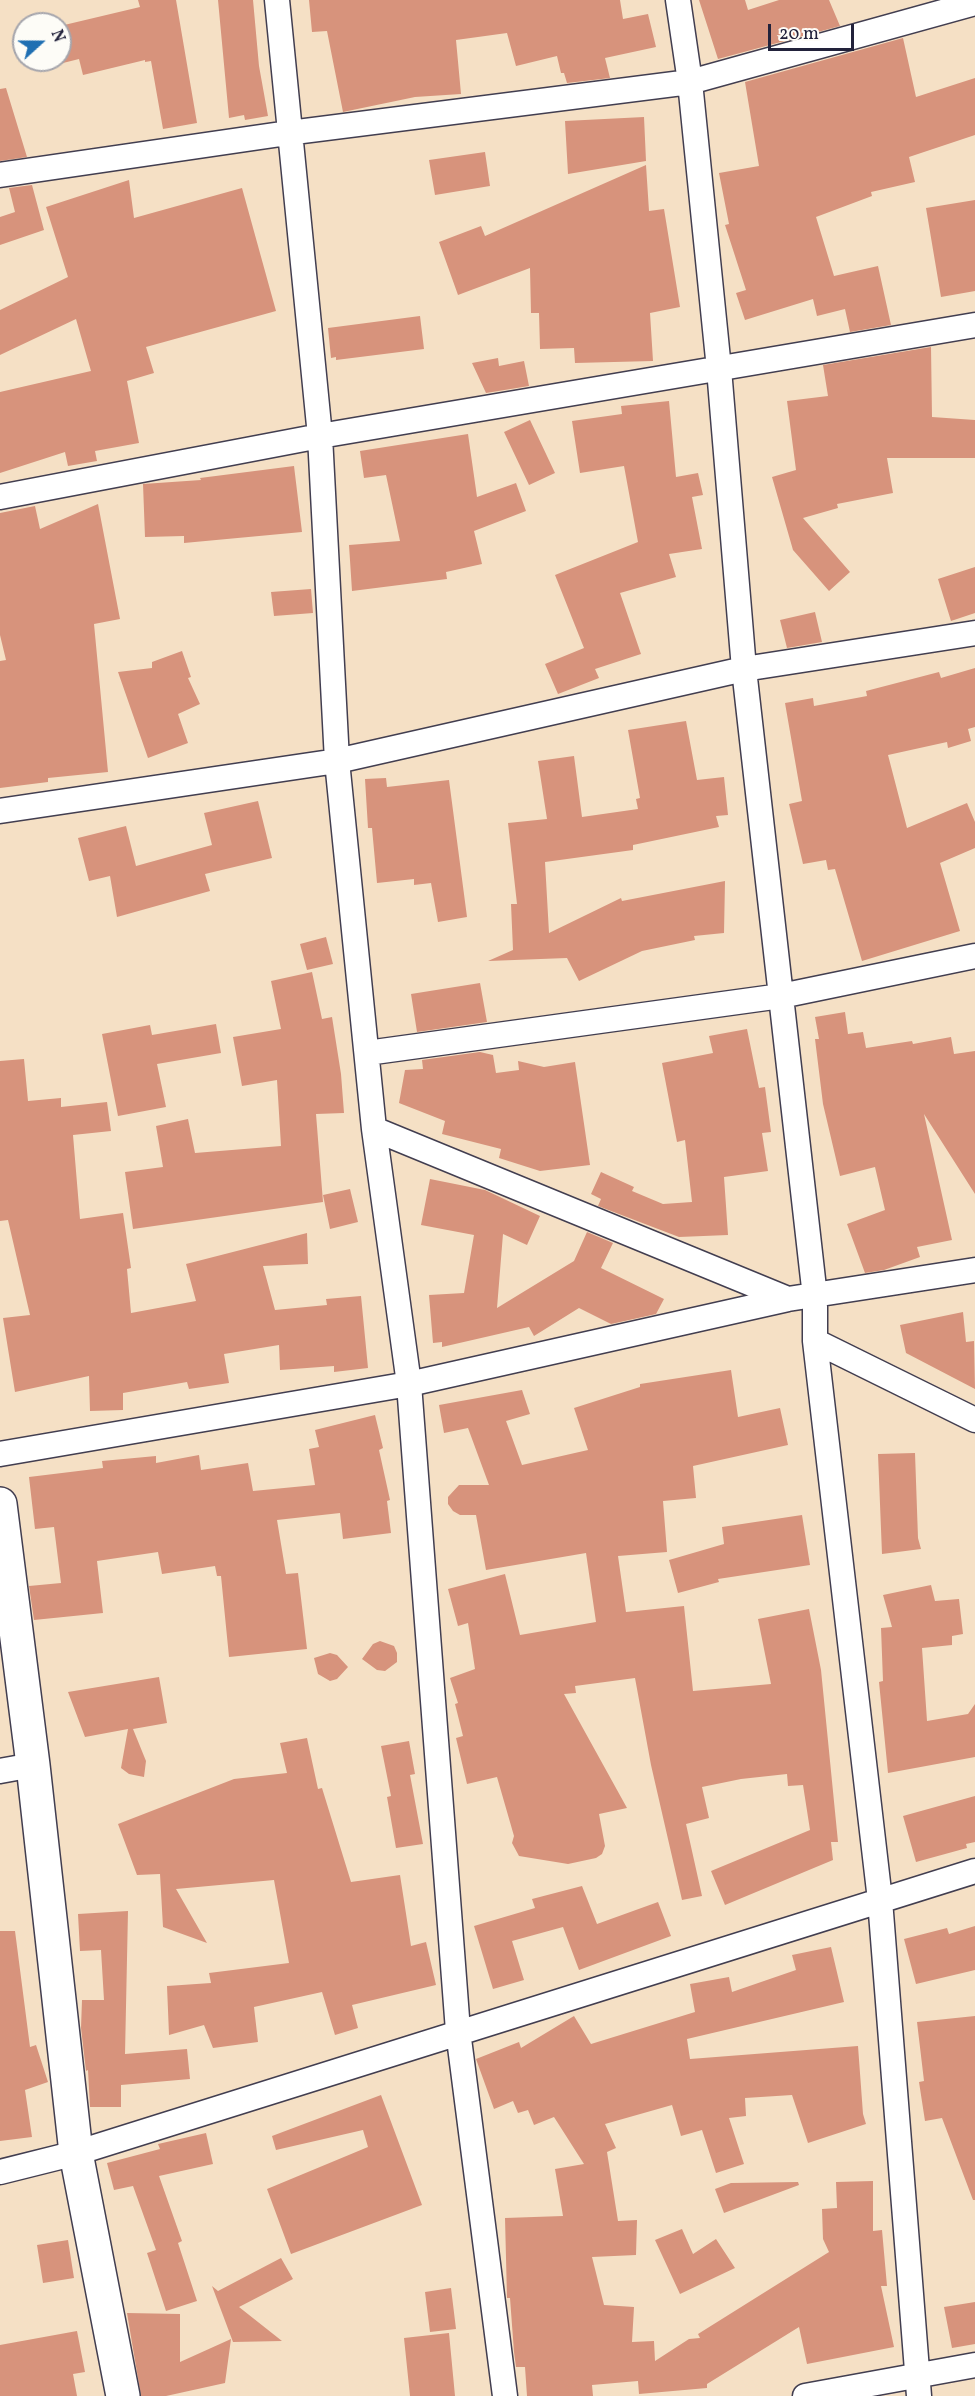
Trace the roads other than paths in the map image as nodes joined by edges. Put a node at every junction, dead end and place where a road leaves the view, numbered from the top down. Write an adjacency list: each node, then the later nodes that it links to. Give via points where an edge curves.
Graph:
1 (277, 0): 5 (street)
2 (678, 0): 4 (street)
3 (975, 3): 4 (street)
4 (690, 82): 5 (street); 8 (street)
5 (288, 133): 6 (street); 9 (street)
6 (0, 175)
7 (975, 325): 8 (street)
8 (719, 369): 9 (street); 12 (street)
9 (320, 436): 10 (street); 13 (street)
10 (0, 497)
11 (975, 633): 12 (street)
12 (744, 669): 13 (street); 16 (street)
13 (337, 761): 14 (street); 17 (street)
14 (0, 811)
15 (975, 956): 16 (street)
16 (781, 996): 17 (street); 20 (street)
17 (367, 1053): 18 (street)
18 (374, 1129): 21 (street); 23 (street)
19 (975, 1270): 20 (street)
20 (815, 1297): 21 (street); 22 (street)
21 (788, 1299): 23 (street)
22 (815, 1341): 24 (street); 30 (street)
23 (409, 1384): 25 (street); 31 (street)
24 (975, 1420)
25 (0, 1454)
26 (0, 1504): 27 (main road)
27 (33, 1765): 28 (street); 32 (main road)
28 (0, 1772)
29 (975, 1871): 30 (street)
30 (880, 1900): 31 (street); 35 (street)
31 (459, 2031): 32 (street); 37 (street)
32 (76, 2153): 33 (street); 36 (main road)
33 (0, 2172)
34 (975, 2365): 35 (street)
35 (918, 2386): 38 (street)
36 (123, 2396)
37 (505, 2396)
38 (805, 2396)

